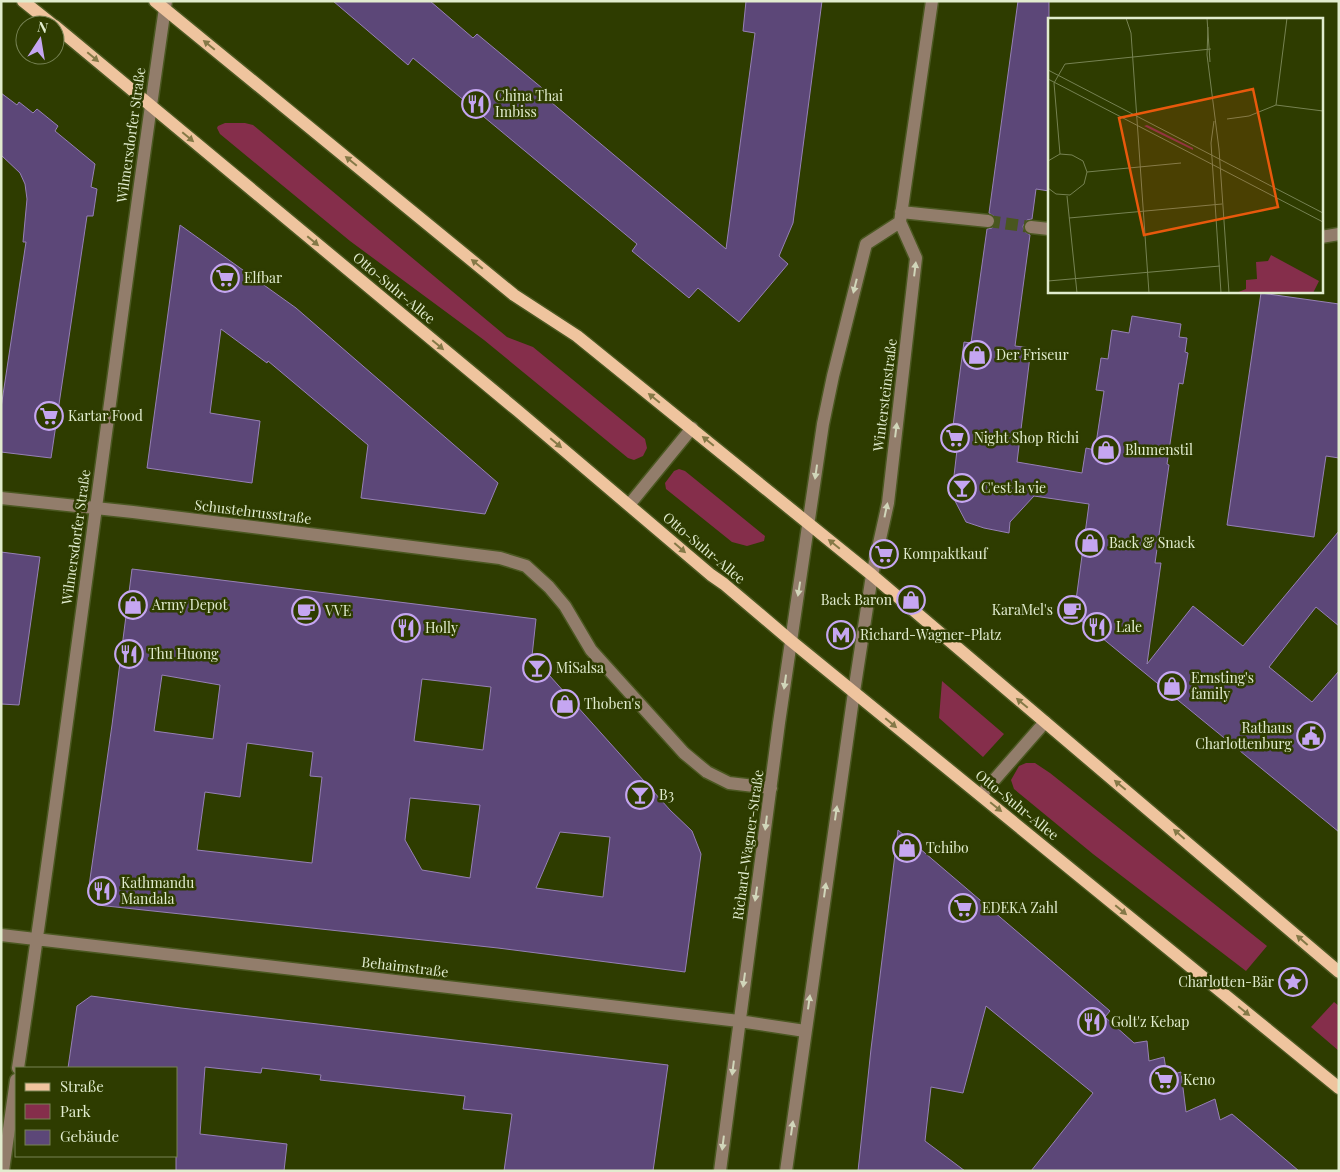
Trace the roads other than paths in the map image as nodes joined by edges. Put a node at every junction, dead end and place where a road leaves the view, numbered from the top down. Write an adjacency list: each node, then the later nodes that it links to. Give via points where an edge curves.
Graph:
1 (23, 1): 4 (main road, Otto-Suhr-Allee)
2 (932, 1): 7 (street)
3 (162, 4): 6 (street, Wilmersdorfer Straße); 13 (main road, one-way to 3, via 577,336 514,295)
4 (40, 15)
5 (65, 35): 6 (main road, Otto-Suhr-Allee, one-way to 6)
6 (151, 106): 15 (main road, Otto-Suhr-Allee, one-way to 15); 16 (street, Wilmersdorfer Straße)
7 (901, 217): 8 (street); 17 (street, one-way to 17, via 866,244 823,424); 18 (street, Wintersteinstraße, one-way to 7, via 888,503 916,258)
8 (988, 221)
9 (1031, 227): 10 (street)
10 (1048, 229)
11 (1339, 234): 12 (street)
12 (1322, 237)
13 (692, 428): 15 (street); 17 (main road, one-way to 13)
14 (1, 498): 16 (street, Schustehrusstraße)
15 (630, 505): 19 (main road, Otto-Suhr-Allee, one-way to 19)
16 (95, 508): 22 (street, Schustehrusstraße, via 500,558 526,566 549,586 591,650 684,753 707,772 729,782); 25 (street, Wilmersdorfer Straße)
17 (809, 523): 18 (main road, one-way to 17); 19 (street, Richard-Wagner-Straße, one-way to 19)
18 (872, 575): 20 (street); 21 (main road, one-way to 18)
19 (790, 640): 20 (main road, Otto-Suhr-Allee); 22 (street, Richard-Wagner-Straße, one-way to 22)
20 (854, 692): 23 (main road, Otto-Suhr-Allee, one-way to 23); 28 (street, one-way to 20)
21 (1044, 722): 23 (street); 26 (main road, one-way to 21)
22 (770, 788): 27 (street, Richard-Wagner-Straße, one-way to 27)
23 (980, 795): 31 (main road, Otto-Suhr-Allee, one-way to 31)
24 (1, 935): 25 (street, Behaimstraße)
25 (37, 939): 27 (street, Behaimstraße); 29 (street, Wilmersdorfer Straße)
26 (1339, 972)
27 (738, 1021): 28 (street, Behaimstraße); 33 (street, Richard-Wagner-Straße, one-way to 33)
28 (805, 1032): 34 (street, one-way to 28)
29 (18, 1067)
30 (15, 1087): 32 (street)
31 (1339, 1088)
32 (3, 1171)
33 (720, 1171)
34 (786, 1171)

